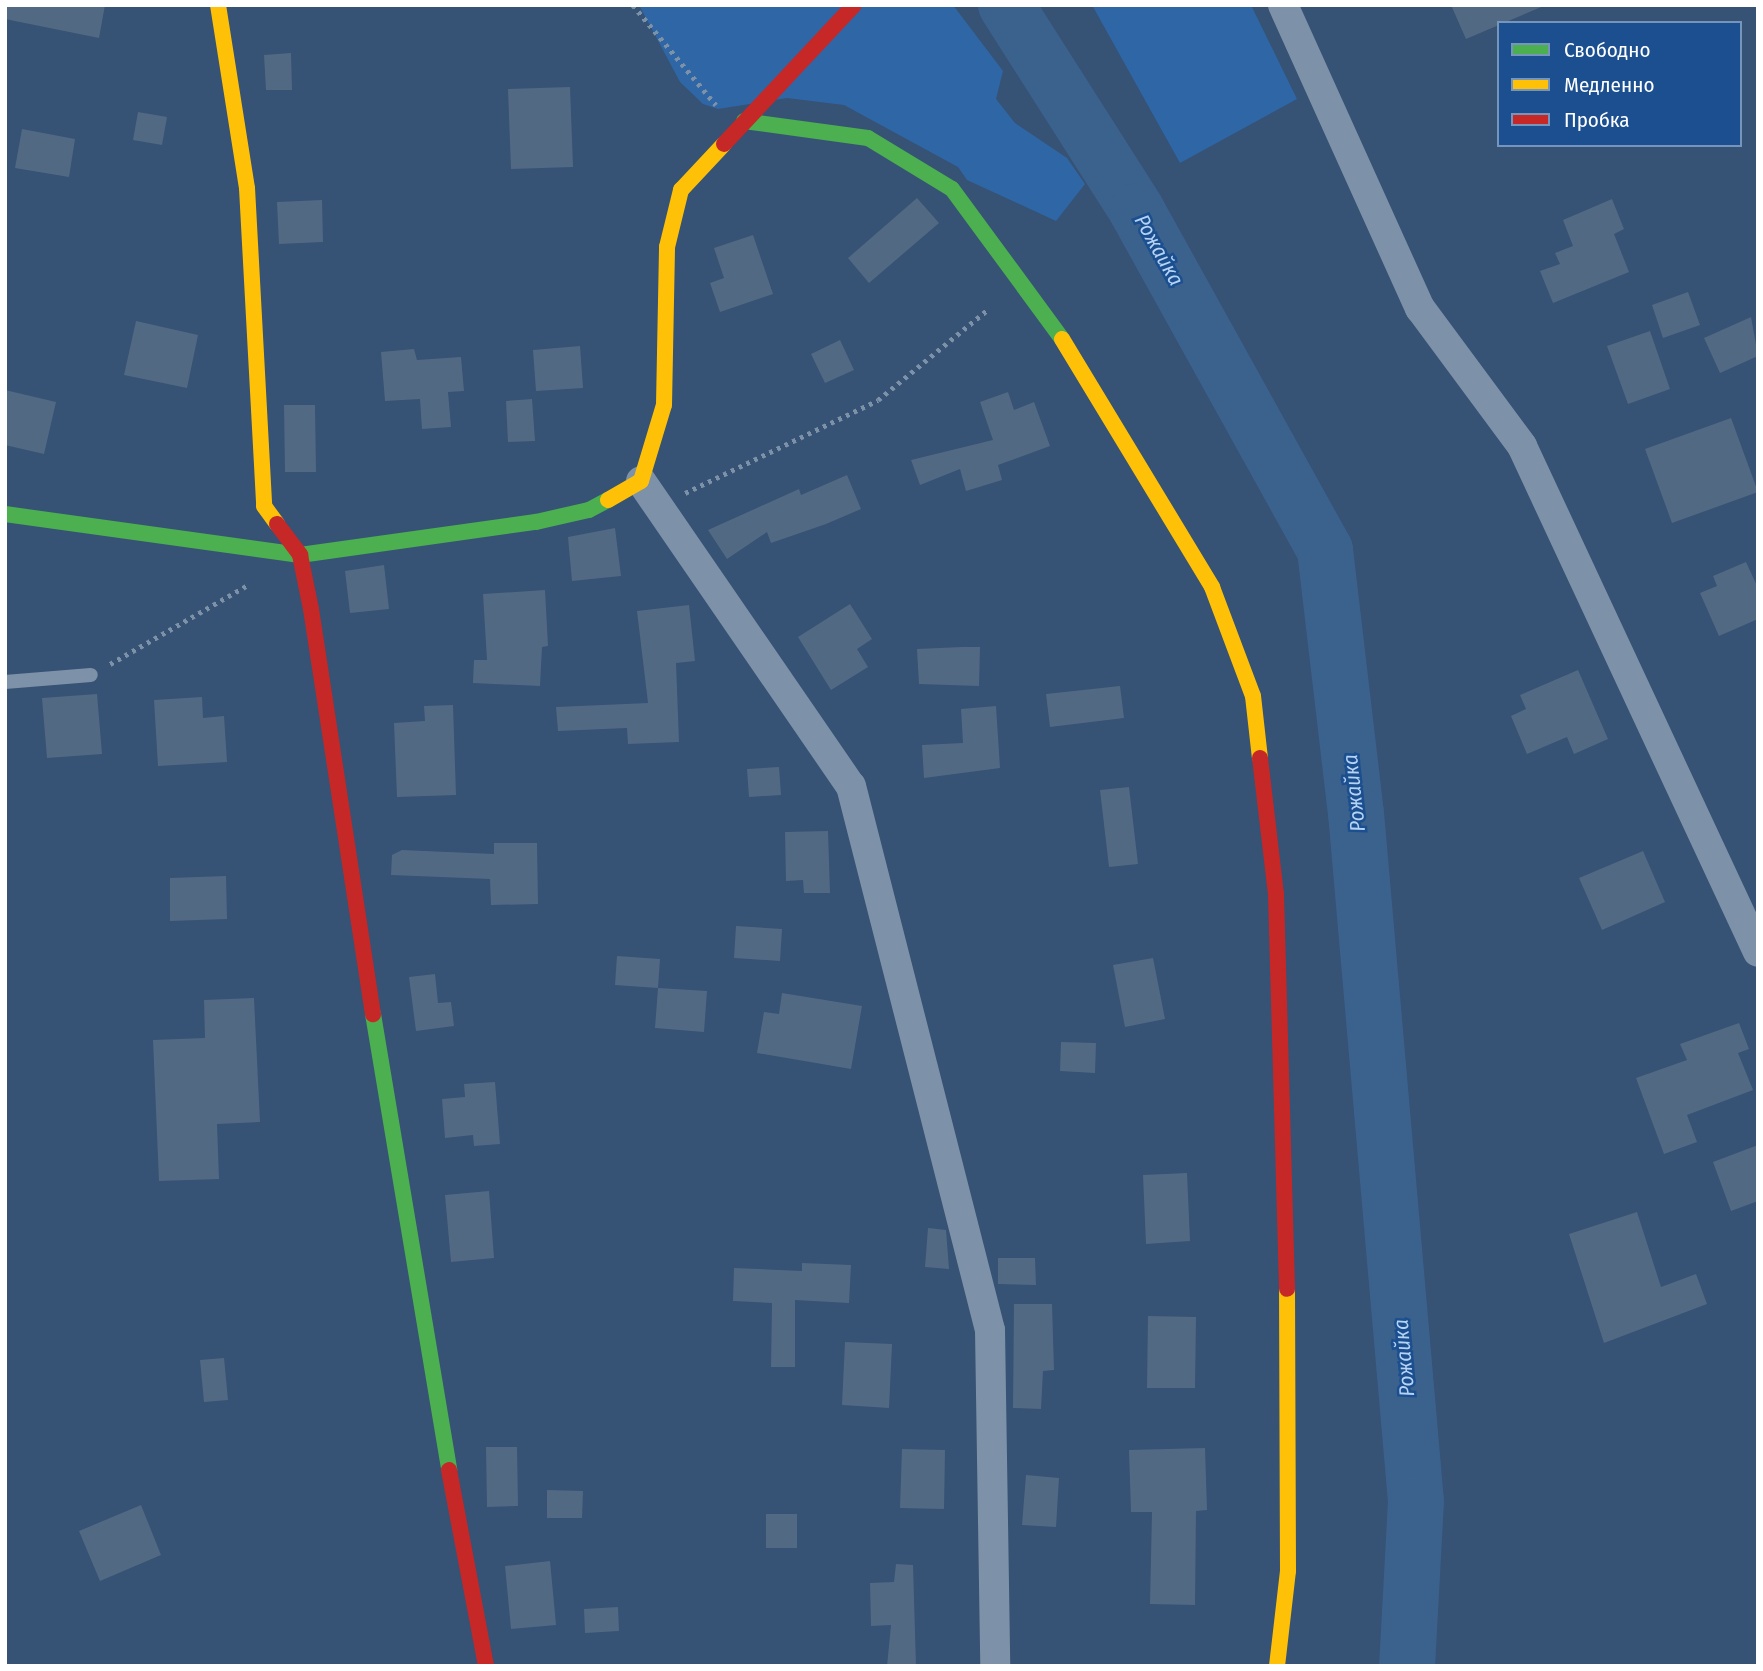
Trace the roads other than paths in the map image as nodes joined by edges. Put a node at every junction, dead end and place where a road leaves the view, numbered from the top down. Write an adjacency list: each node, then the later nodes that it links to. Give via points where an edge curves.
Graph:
1 (218, 5): 7 (street, via 247,188 264,506)
2 (854, 5): 4 (street)
3 (1283, 5): 10 (street, via 1420,308 1522,446)
4 (744, 121): 5 (street, via 681,190 667,247 664,405); 13 (street, via 868,138 952,189 1056,329 1212,587 1253,696 1276,894 1287,1229 1288,1571)
5 (641, 481): 7 (street, via 589,510 536,522); 12 (street, via 851,786 990,1331)
6 (5, 514): 7 (street)
7 (300, 555): 11 (street, via 417,1303)
8 (91, 675): 9 (lane)
9 (5, 682)
10 (1758, 952)
11 (486, 1666)
12 (995, 1666)
13 (1277, 1666)

